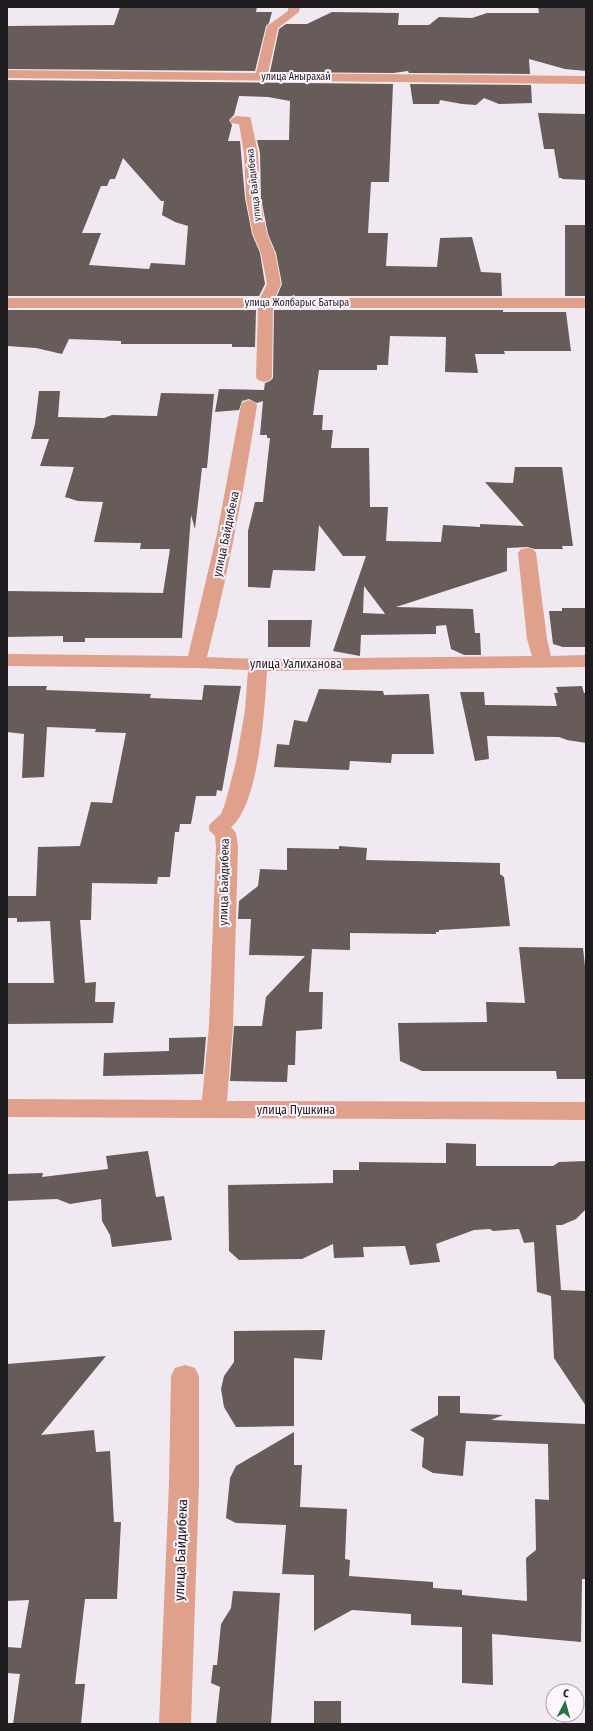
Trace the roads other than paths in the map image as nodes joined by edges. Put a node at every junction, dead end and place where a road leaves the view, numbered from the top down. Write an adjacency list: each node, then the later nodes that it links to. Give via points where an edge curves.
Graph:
1 (294, 7): 3 (street, via 293,12 273,26)
2 (7, 74): 3 (street, улица Анырахай)
3 (261, 77): 4 (street, улица Анырахай)
4 (586, 80)
5 (236, 120): 7 (street, улица Байдибека, via 245,120 251,153 253,198 274,284)
6 (7, 303): 7 (street, улица Жолбарыс Батыра)
7 (266, 303): 8 (street, улица Жолбарыс Батыра); 9 (street)
8 (586, 303)
9 (264, 377)
10 (249, 405): 15 (street, улица Байдибека, via 238,476)
11 (528, 553): 13 (street, via 537,639)
12 (7, 660): 15 (street, улица Уалиханова)
13 (543, 661): 14 (street, улица Уалиханова); 16 (street, улица Уалиханова)
14 (586, 661)
15 (196, 662): 16 (street, улица Уалиханова)
16 (258, 665): 18 (street, улица Байдибека, via 255,710 246,762 236,804 230,817 220,825 220,830 226,833 227,846 221,1026)
17 (7, 1108): 18 (street, улица Пушкина)
18 (214, 1110): 19 (street, улица Пушкина)
19 (586, 1111)
20 (185, 1376): 21 (street, улица Байдибека, via 184,1483)
21 (175, 1724)

